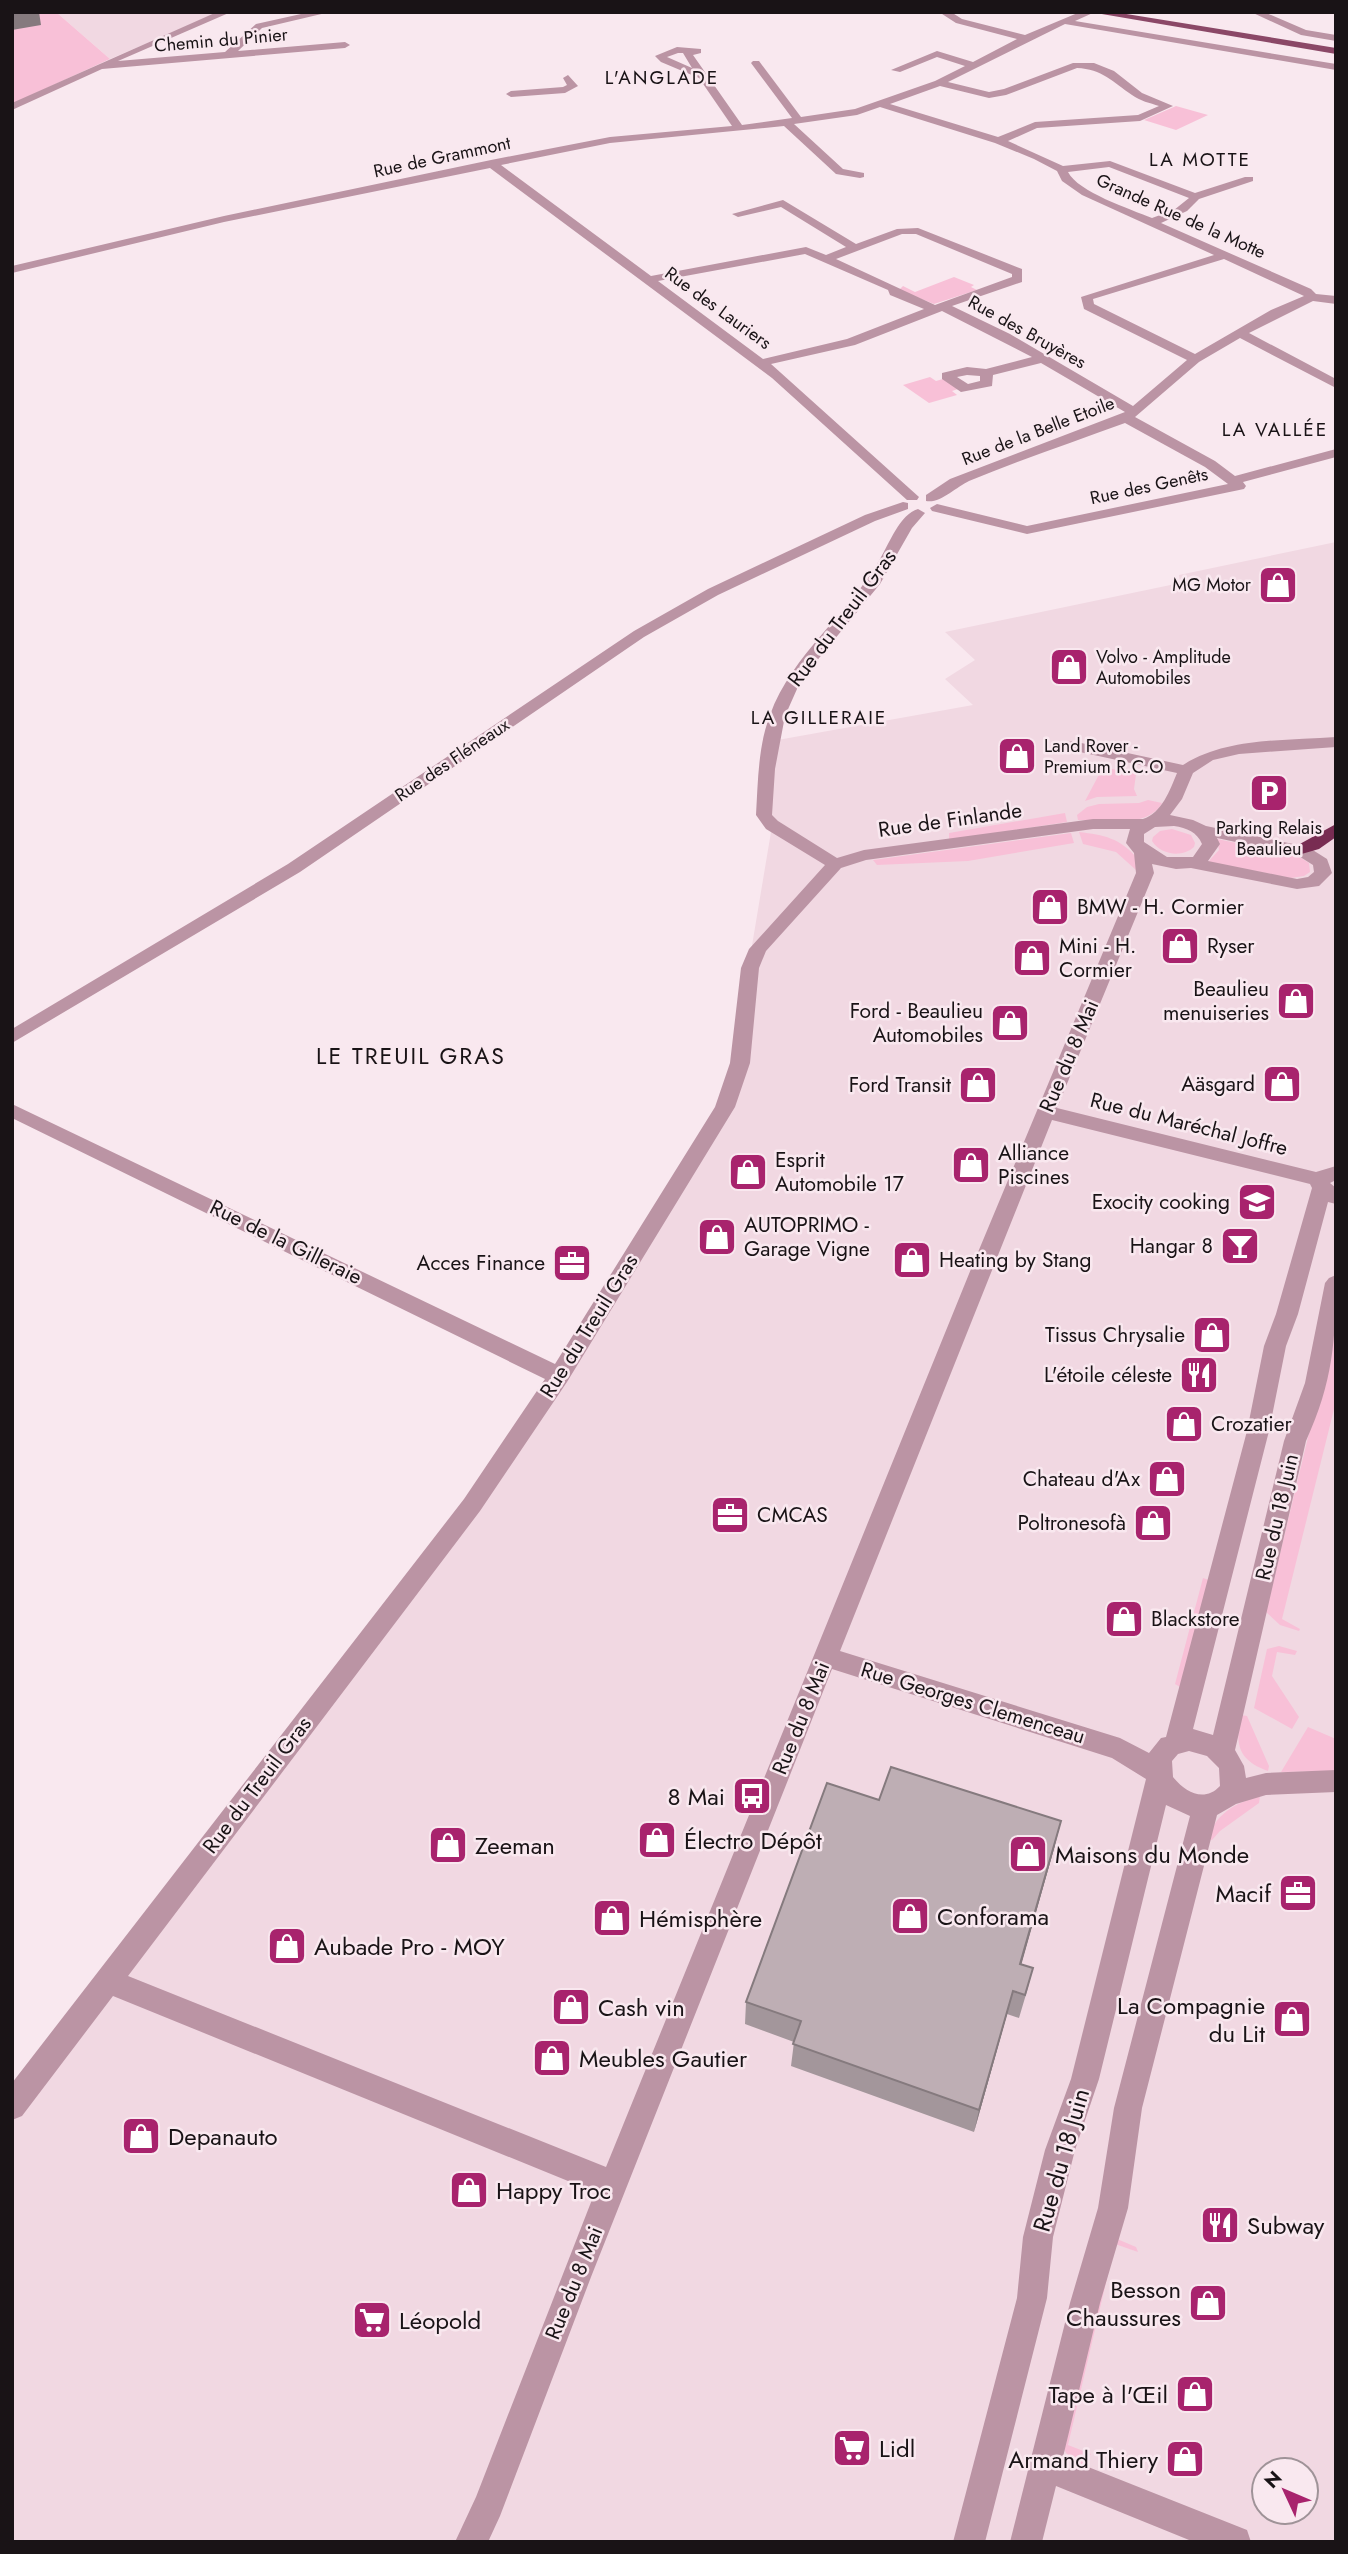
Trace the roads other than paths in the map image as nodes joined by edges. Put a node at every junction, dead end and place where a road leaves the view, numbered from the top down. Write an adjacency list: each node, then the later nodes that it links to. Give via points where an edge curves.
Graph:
1 (226, 12): 16 (street)
2 (325, 12): 13 (street, via 259,26)
3 (944, 12): 7 (street, via 965,23)
4 (1092, 12): 6 (street, Rue de Grammont); 11 (main road)
5 (1256, 12): 8 (street, via 1304,33)
6 (1062, 21): 7 (street, Rue de Grammont); 17 (street)
7 (1024, 38): 15 (street, Rue de Grammont)
8 (1336, 38)
9 (345, 45): 13 (street, Chemin du Pinier)
10 (957, 47): 12 (street)
11 (1336, 51)
12 (937, 54): 15 (street); 18 (street)
13 (228, 55): 16 (street, Chemin du Pinier)
14 (756, 63): 25 (street)
15 (974, 65): 21 (street, Rue de Grammont)
16 (100, 66): 24 (street)
17 (1336, 67)
18 (896, 70)
19 (702, 76): 19 (street, via 687,54 697,50 660,56); 26 (street)
20 (568, 78): 22 (street, via 573,86 568,95)
21 (939, 83): 23 (street, Rue de Grammont); 27 (street, via 989,95 1076,65 1094,66 1138,94 1168,106 1140,118 1035,125)
22 (511, 94)
23 (883, 105): 25 (street, Rue de Grammont); 27 (street, Grande Rue de la Motte)
24 (12, 107)
25 (793, 122): 26 (street, Rue de Grammont); 30 (street, via 840,172)
26 (739, 129): 28 (street, Rue de Grammont, via 610,140)
27 (999, 141): 29 (street, Grande Rue de la Motte)
28 (491, 163): 38 (street, Rue de Grammont, via 224,219); 39 (street, Rue des Lauriers)
29 (1061, 169): 32 (street, via 1110,164); 34 (street, Grande Rue de la Motte, via 1066,179 1086,193)
30 (860, 175)
31 (1250, 179): 32 (street)
32 (1195, 197): 34 (street, via 1191,204)
33 (738, 214): 35 (street, via 783,203)
34 (1154, 222): 36 (street, Grande Rue de la Motte)
35 (855, 248): 37 (street, Rue des Bruyères); 42 (street, Rue des Bruyères, via 901,231 918,231 1018,272 1018,279)
36 (1225, 255): 40 (street, Grande Rue de la Motte); 45 (street, via 1087,297 1088,306)
37 (825, 258): 39 (street, via 806,250); 42 (street)
38 (12, 270)
39 (647, 280): 46 (street, Rue des Lauriers)
40 (1312, 297): 41 (street); 43 (street, Rue de la Belle Etoile)
41 (1336, 300)
42 (938, 308): 44 (street, Rue des Bruyères, via 1006,337); 46 (street, via 851,342)
43 (1240, 333): 45 (street, Rue de la Belle Etoile); 48 (street)
44 (1041, 359): 47 (street); 49 (street, Rue des Bruyères)
45 (1195, 359): 49 (street, Rue de la Belle Etoile)
46 (761, 363): 53 (street, Rue des Lauriers)
47 (986, 373)
48 (1336, 384)
49 (1129, 414): 51 (street, Rue des Genêts); 52 (street, Rue de la Belle Etoile, via 955,482)
50 (1335, 453): 51 (street)
51 (1233, 481): 52 (street, Rue des Genêts, via 1239,486 1032,530 1015,529)
52 (934, 503): 53 (street)
53 (911, 505): 65 (street, Rue du Treuil Gras, via 906,526 875,580 794,679 777,716 766,769 764,815 772,825); 69 (street, Rue des Fléneaux, via 870,518 712,592 639,634 294,867)
54 (1336, 742): 56 (street, via 1231,750 1201,759)
55 (1072, 746): 56 (street)
56 (1186, 770): 57 (street)
57 (1174, 799): 58 (street); 60 (street, via 1178,811)
58 (1151, 822): 59 (street, Rue de Finlande); 60 (street, Rue de Finlande); 62 (street, via 1136,832)
59 (1073, 826): 62 (street, Rue de Finlande, via 1113,833); 65 (street, Rue de Finlande, via 864,855)
60 (1194, 826): 63 (street); 64 (street, via 1209,838 1210,848 1204,857)
61 (1336, 829): 63 (highway)
62 (1138, 848): 64 (street, Rue de Finlande, via 1159,861); 68 (street, Rue du 8 Mai, via 1145,873)
63 (1298, 850): 66 (street, via 1321,863 1324,870)
64 (1182, 863): 66 (street, via 1291,884); 68 (street)
65 (835, 864): 74 (street, Rue du Treuil Gras, via 758,949 750,968 740,1063 725,1107)
66 (1319, 879): 67 (street)
67 (1336, 888)
68 (1135, 895): 71 (street, Rue du 8 Mai)
69 (12, 1037)
70 (12, 1110): 74 (street, Rue de la Gilleraie)
71 (1046, 1112): 72 (street, Rue du Maréchal Joffre); 75 (street, Rue du 8 Mai)
72 (1329, 1184): 77 (street, Rue du 18 Juin, via 1275,1346 1259,1429)
73 (1336, 1283): 76 (street, Rue du 18 Juin, via 1306,1419 1295,1441)
74 (559, 1376): 81 (street, Rue du Treuil Gras, via 471,1505)
75 (826, 1657): 77 (street, Rue Georges Clemenceau); 83 (street, Rue du 8 Mai)
76 (1226, 1758): 77 (street, via 1202,1741); 79 (street); 80 (street, via 1234,1779)
77 (1165, 1760): 80 (street, via 1174,1797 1195,1806); 86 (street, Rue du 18 Juin, via 1085,2079 1060,2150 1038,2237 1032,2298)
78 (1336, 1781): 79 (street)
79 (1266, 1784): 80 (street)
80 (1217, 1801): 84 (street, via 1128,2108 1113,2208)
81 (108, 1981): 82 (street, Rue du Treuil Gras); 83 (street)
82 (12, 2106)
83 (614, 2185): 85 (street, Rue du 8 Mai)
84 (1045, 2466): 87 (street); 88 (street)
85 (471, 2542)
86 (969, 2542)
87 (1026, 2542)
88 (1235, 2542)

